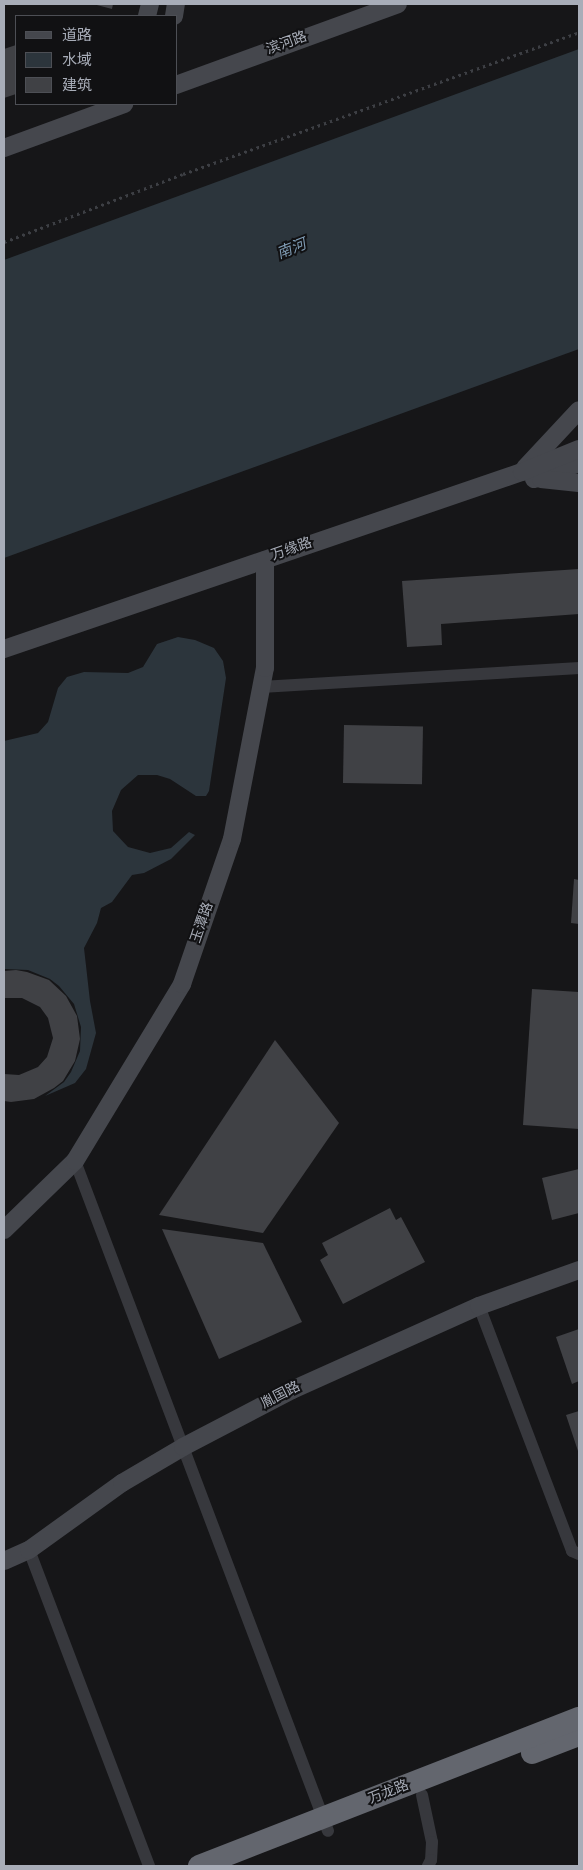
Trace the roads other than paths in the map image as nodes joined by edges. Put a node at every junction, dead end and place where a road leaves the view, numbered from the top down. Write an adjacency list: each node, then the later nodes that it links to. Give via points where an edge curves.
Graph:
1 (398, 4): 2 (main road, 滨河路)
2 (178, 84)
3 (121, 105): 4 (main road)
4 (4, 148)
5 (579, 410): 8 (main road)
6 (579, 449): 8 (main road, 万缘路)
7 (579, 463): 8 (main road, 万缘路)
8 (529, 475): 9 (main road); 10 (main road, 万缘路)
9 (579, 483)
10 (265, 565): 11 (main road, 万缘路); 12 (main road, 万缘路); 14 (main road, 玉潭路, via 265,668)
11 (4, 649)
12 (4, 660)
13 (579, 668): 14 (street)
14 (262, 687): 15 (main road, 玉潭路, via 232,840 182,984)
15 (74, 1161): 16 (main road, 玉潭路); 19 (street)
16 (4, 1230)
17 (579, 1270): 18 (main road, 胤国路)
18 (480, 1306): 19 (main road, 胤国路, via 292,1390); 21 (street, via 572,1551)
19 (183, 1447): 20 (main road, 胤国路, via 122,1483); 26 (street)
20 (29, 1550): 22 (main road, 胤国路); 27 (street)
21 (579, 1554)
22 (4, 1561)
23 (579, 1718): 26 (highway, 万龙路)
24 (579, 1735): 25 (highway, 万龙路)
25 (422, 1795): 26 (highway, 万龙路); 30 (street, via 432,1842)
26 (325, 1825): 28 (highway, 万龙路); 29 (highway, 万龙路)
27 (149, 1866)
28 (199, 1866)
29 (234, 1866)
30 (428, 1866)

